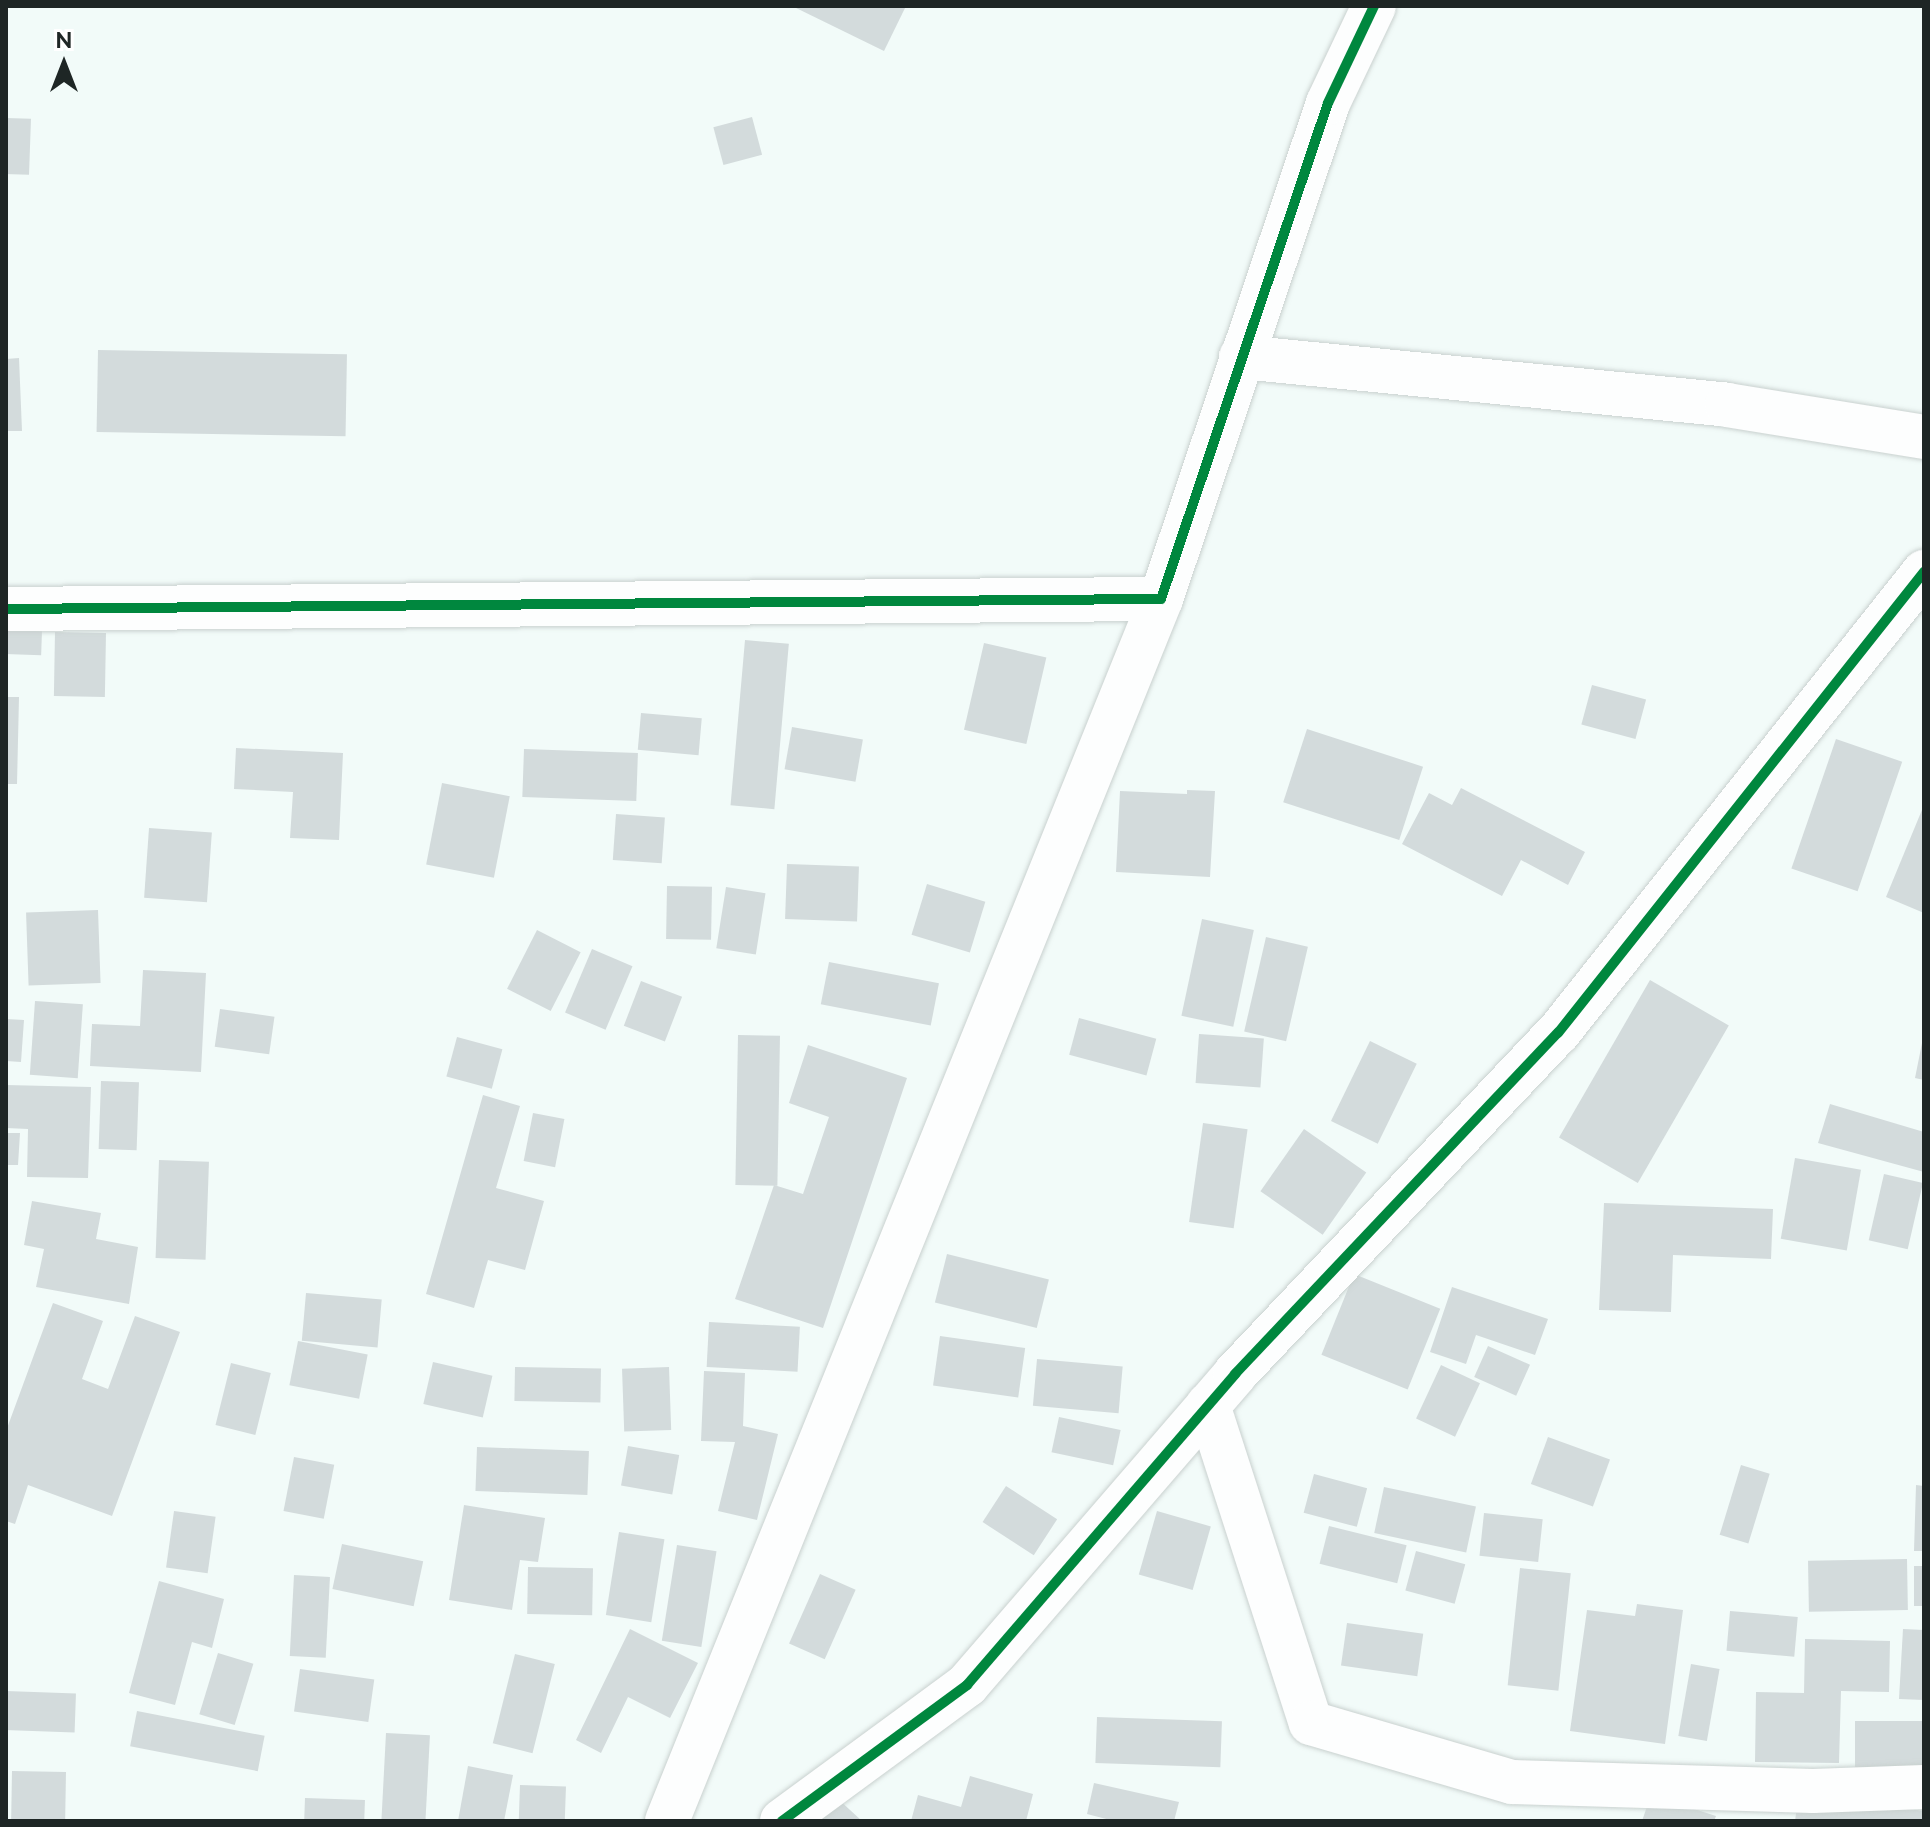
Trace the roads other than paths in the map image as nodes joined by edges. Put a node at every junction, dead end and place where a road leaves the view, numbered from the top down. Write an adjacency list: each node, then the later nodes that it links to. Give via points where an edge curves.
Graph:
1 (1374, 6): 2 (street, via 1328,103)
2 (1241, 357): 3 (street, via 1727,405); 5 (street)
3 (1924, 437)
4 (1924, 572): 7 (street, via 1558,1033)
5 (1161, 599): 6 (street); 9 (street)
6 (6, 609)
7 (1208, 1405): 8 (street, via 1311,1723 1512,1782 1813,1791); 10 (street, via 967,1685)
8 (1924, 1787)
9 (667, 1821)
10 (782, 1821)

